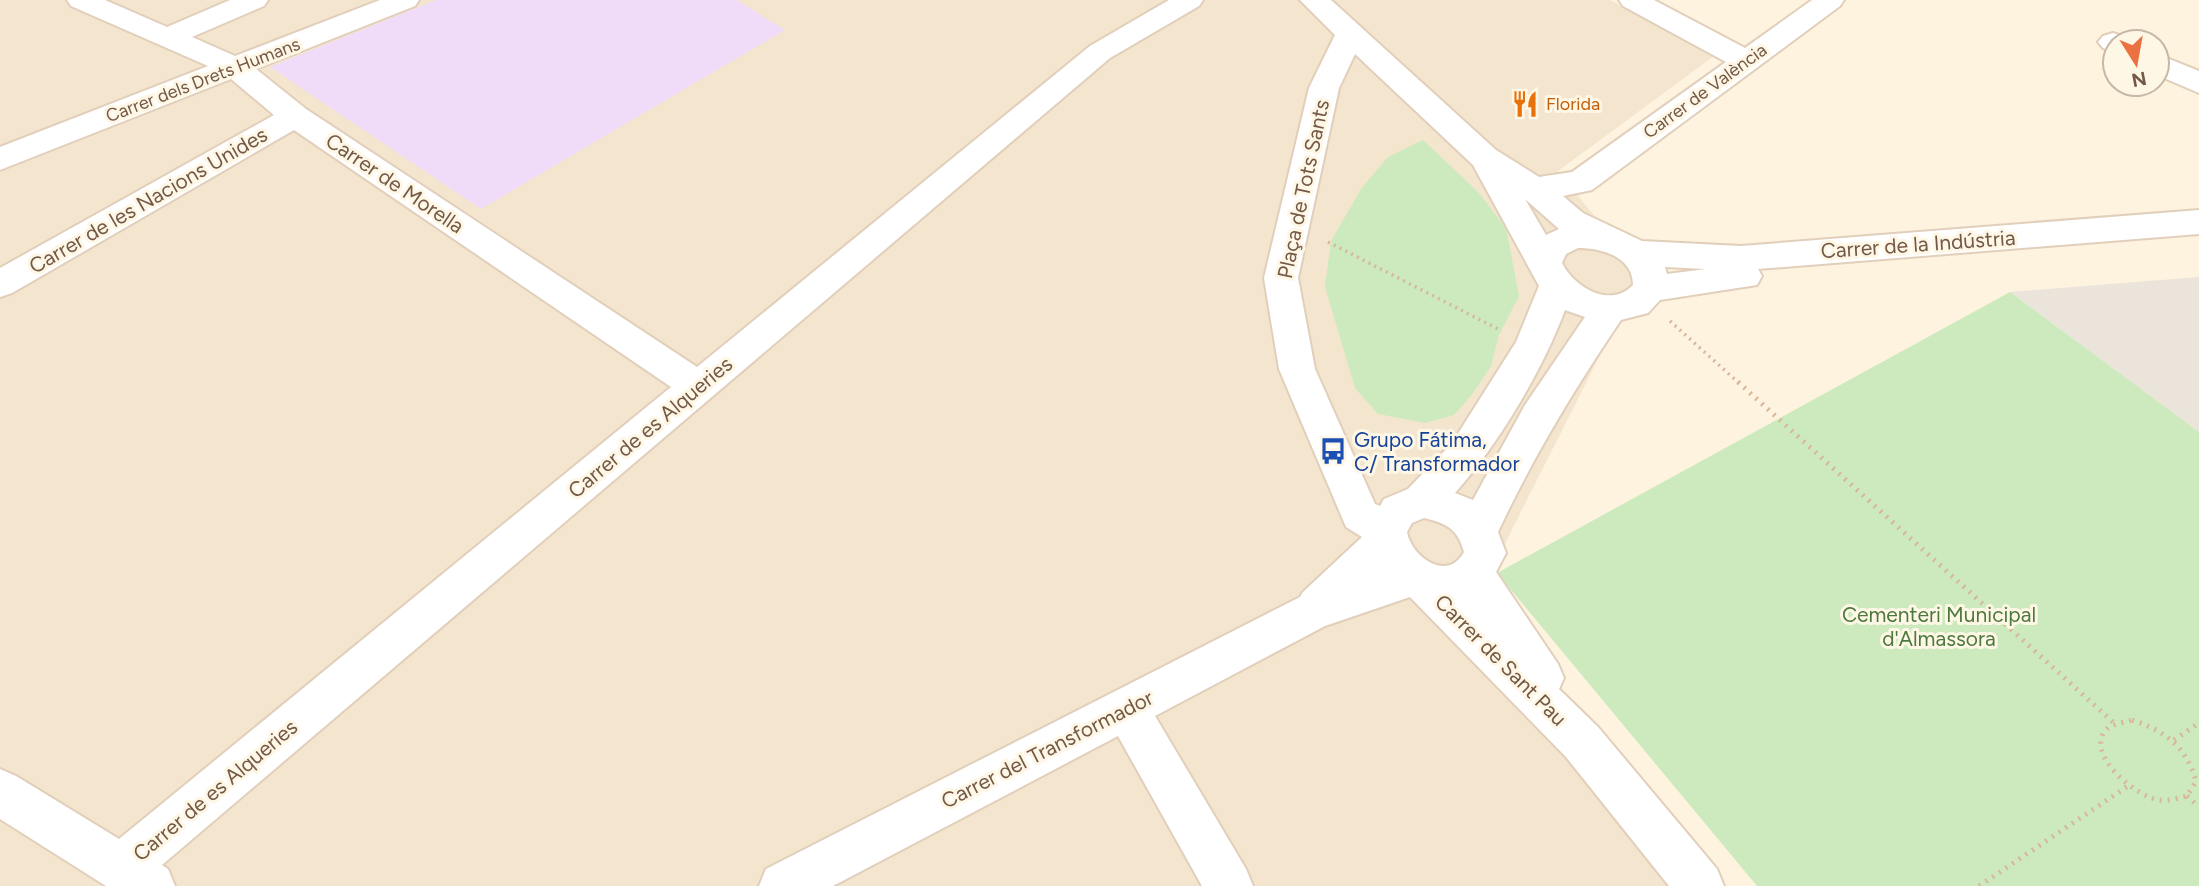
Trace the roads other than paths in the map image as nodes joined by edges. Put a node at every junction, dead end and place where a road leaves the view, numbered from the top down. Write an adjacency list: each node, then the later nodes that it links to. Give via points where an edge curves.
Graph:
1 (81, 0): 9 (street, Carrer de Morella)
2 (254, 0): 9 (street)
3 (405, 0): 11 (street, Carrer dels Drets Humans)
4 (1189, 0): 27 (street, Carrer de es Alqueries, via 1100,52)
5 (1314, 0): 8 (street)
6 (1633, 0): 10 (street)
7 (1830, 0): 10 (street, Carrer de València)
8 (1350, 33): 15 (street); 30 (street, Plaça de Tots Sants, via 1324,88 1281,278 1297,369 1360,514)
9 (167, 37): 11 (street, Carrer de Morella)
10 (1747, 61): 17 (street, Carrer de València)
11 (235, 67): 14 (street, Carrer de Morella); 16 (street, Carrer dels Drets Humans)
12 (2171, 70): 13 (street)
13 (2199, 83)
14 (295, 116): 24 (street, Carrer de les Nacions Unides); 27 (street, Carrer de Morella)
15 (1485, 158): 18 (street); 23 (street)
16 (0, 159)
17 (1581, 182): 18 (street, Carrer de València); 20 (street)
18 (1534, 189): 20 (street)
19 (2199, 222): 22 (street, Carrer de la Indústria, via 1741,258)
20 (1585, 228): 22 (street); 23 (street, via 1552,246)
21 (2199, 242): 25 (street, Carrer de la Indústria, via 1752,276)
22 (1637, 253): 25 (street, via 1650,271)
23 (1550, 275): 26 (street, via 1579,302); 28 (street, via 1533,346 1466,454)
24 (0, 284)
25 (1659, 303): 26 (street)
26 (1610, 309): 29 (street, via 1504,473)
27 (699, 387): 37 (street, Carrer de es Alqueries)
28 (1422, 501): 29 (street, via 1455,507); 30 (street, via 1398,511)
29 (1479, 529): 31 (street, via 1485,553)
30 (1387, 535): 32 (street, via 1395,560); 33 (street, Carrer del Transformador)
31 (1474, 573): 32 (street, via 1459,582 1439,584); 35 (street, Carrer de Sant Pau)
32 (1417, 578): 33 (street, Carrer del Transformador); 35 (street, Carrer de Sant Pau)
33 (1312, 612): 34 (street, Carrer del Transformador)
34 (1126, 708): 38 (street, Carrer del Transformador); 39 (street)
35 (1583, 742): 40 (street, Carrer de Sant Pau)
36 (0, 792): 37 (street)
37 (136, 877)
38 (783, 886)
39 (1229, 886)
40 (1700, 886)

